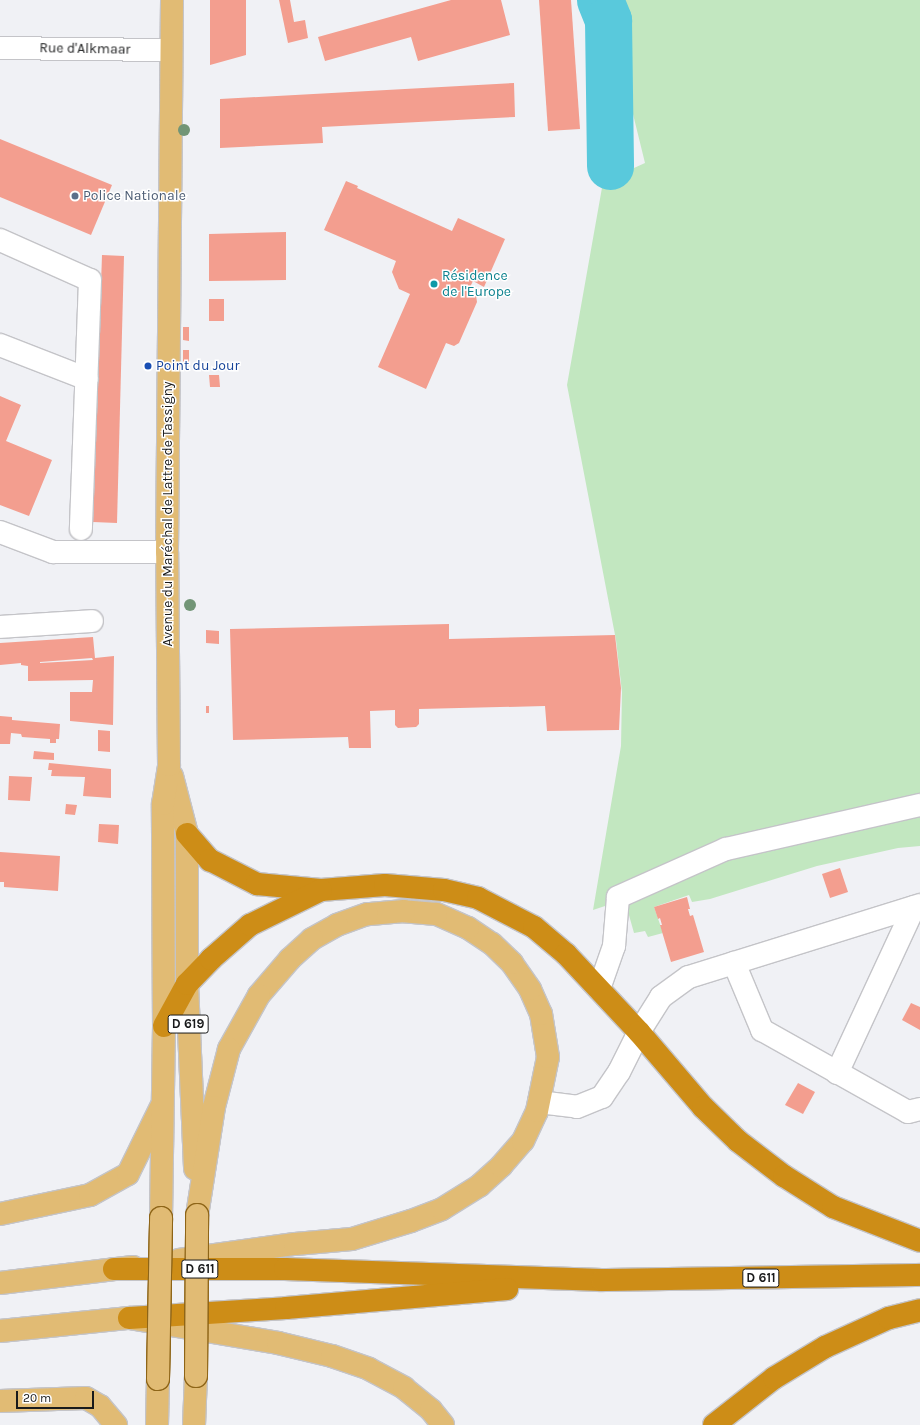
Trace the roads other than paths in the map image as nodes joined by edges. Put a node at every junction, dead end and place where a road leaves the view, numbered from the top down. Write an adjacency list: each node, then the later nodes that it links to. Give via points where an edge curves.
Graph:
1 (172, 0): 3 (main road, Avenue du Maréchal de Lattre de Tassigny / D 619)
2 (0, 48): 3 (street, Rue d'Alkmaar)
3 (170, 50): 9 (main road, Avenue du Maréchal de Lattre de Tassigny / D 619)
4 (0, 240): 6 (street, via 90,280)
5 (0, 345): 6 (street)
6 (87, 379): 7 (street)
7 (81, 530)
8 (0, 532): 9 (street, via 54,552)
9 (167, 552): 12 (main road, Avenue du Maréchal de Lattre de Tassigny / D 619)
10 (92, 621): 11 (street)
11 (0, 627)
12 (169, 765): 14 (main road, D 619); 20 (main road, D 619, via 164,804)
13 (920, 805): 19 (street, via 726,849 618,898 614,946)
14 (187, 834): 15 (highway, via 210,860 257,884); 18 (main road, D 619)
15 (321, 890): 18 (highway, via 250,925); 19 (highway, via 385,884 444,890 478,898 534,927 566,954)
16 (917, 906): 17 (street); 22 (street)
17 (734, 963): 21 (street, via 688,977 661,997); 22 (street, via 762,1030)
18 (187, 984): 20 (highway); 27 (main road, D 619)
19 (600, 989): 21 (highway)
20 (164, 1026): 24 (main road, D 619)
21 (639, 1032): 23 (street, via 619,1072 602,1097 577,1107); 28 (highway, via 703,1108 738,1141 778,1172 833,1207)
22 (837, 1073): 25 (street, via 908,1112)
23 (539, 1102): 27 (main road, via 548,1057 541,1014 530,989 512,963 492,944 468,928 436,914 404,911 367,914 337,925 312,939 290,959 259,995 229,1049 214,1107); 29 (main road, via 523,1141 501,1166 479,1186 442,1209 352,1239 295,1244)
24 (164, 1103): 26 (main road, via 128,1174 90,1195); 38 (main road, D 619, bridge)
25 (920, 1109)
26 (0, 1214)
27 (197, 1215): 39 (main road, D 619, bridge)
28 (920, 1241)
29 (114, 1269): 31 (highway, D 611, via 286,1269); 32 (main road)
30 (920, 1275): 31 (highway, D 611)
31 (602, 1280): 34 (highway, D 611, via 286,1308)
32 (0, 1283)
33 (920, 1310): 41 (highway, via 889,1318 825,1347 774,1378)
34 (129, 1318): 35 (main road); 40 (main road, via 278,1343 332,1356 369,1369 404,1388 431,1410)
35 (0, 1331)
36 (0, 1401): 37 (main road, via 86,1398 100,1406)
37 (116, 1425)
38 (157, 1425)
39 (194, 1425)
40 (443, 1425)
41 (714, 1425)

